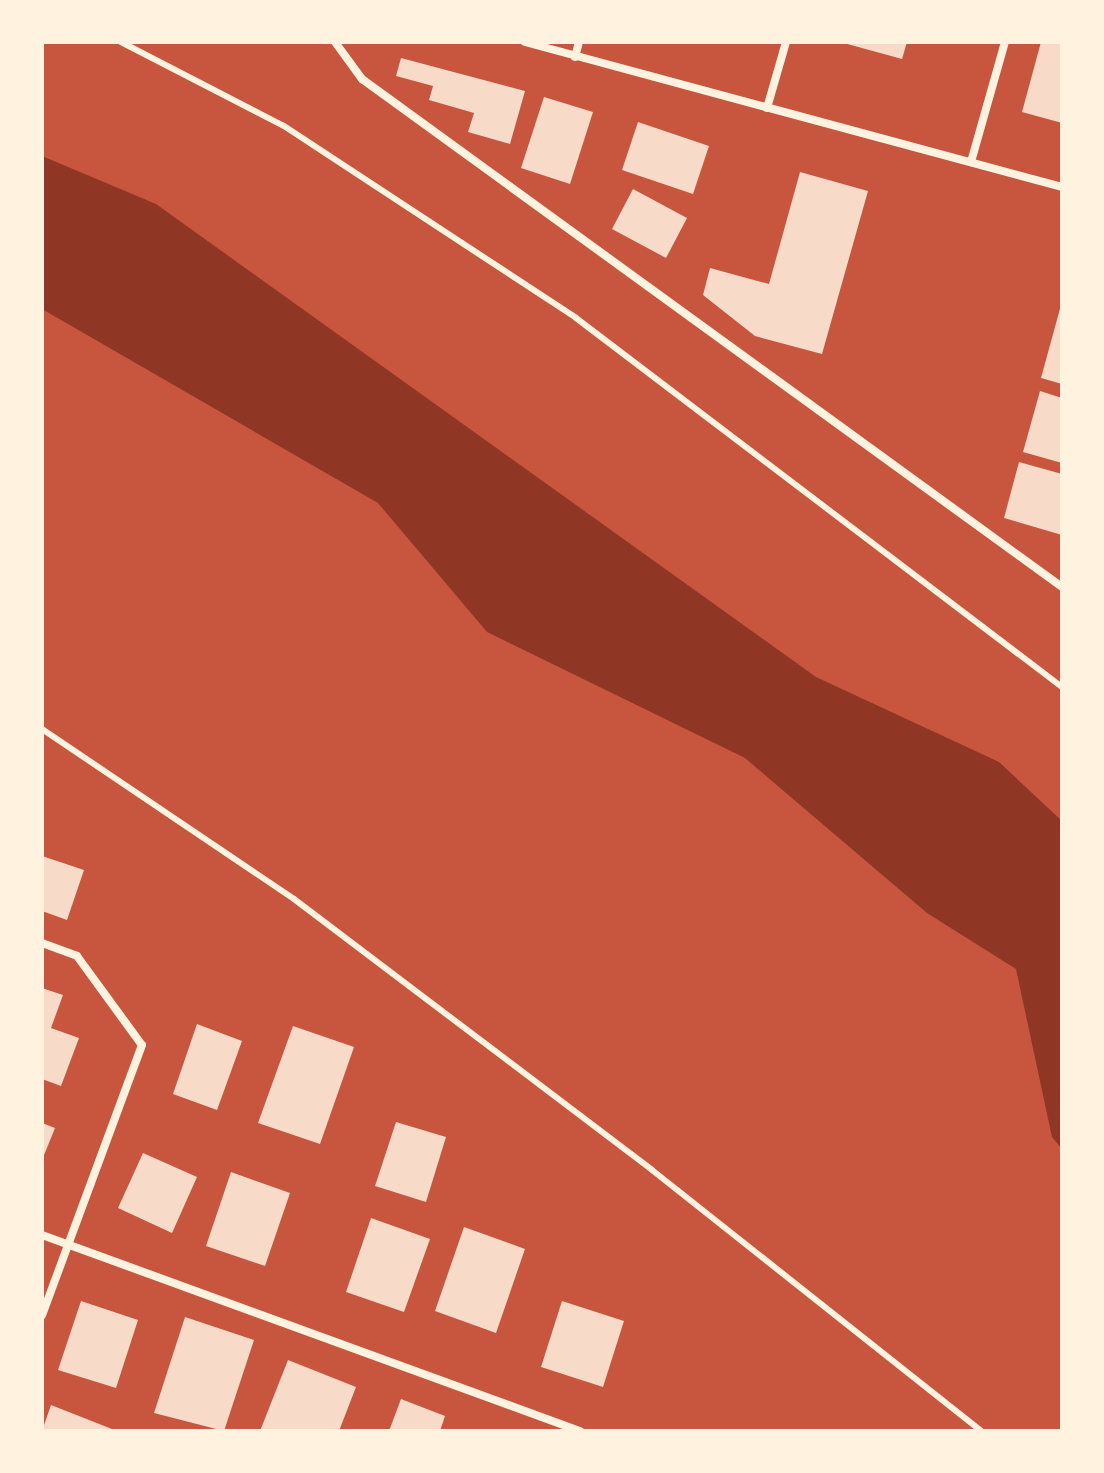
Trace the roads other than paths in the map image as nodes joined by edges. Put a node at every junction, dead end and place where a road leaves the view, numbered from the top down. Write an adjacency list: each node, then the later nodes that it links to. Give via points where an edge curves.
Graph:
1 (121, 42): 12 (lane, via 284,126 576,318)
2 (335, 42): 11 (street, via 362,79)
3 (525, 42): 7 (street)
4 (579, 42): 7 (street)
5 (786, 42): 8 (street)
6 (1005, 42): 9 (street)
7 (575, 57): 8 (street)
8 (767, 108): 9 (street)
9 (971, 162): 10 (street)
10 (1062, 187)
11 (1062, 587)
12 (1062, 687)
13 (42, 729): 19 (lane, via 294,899 652,1170)
14 (42, 943): 16 (street, via 77,956 142,1045)
15 (42, 1235): 16 (street)
16 (69, 1245): 17 (street); 18 (street)
17 (42, 1315)
18 (580, 1431)
19 (981, 1431)

